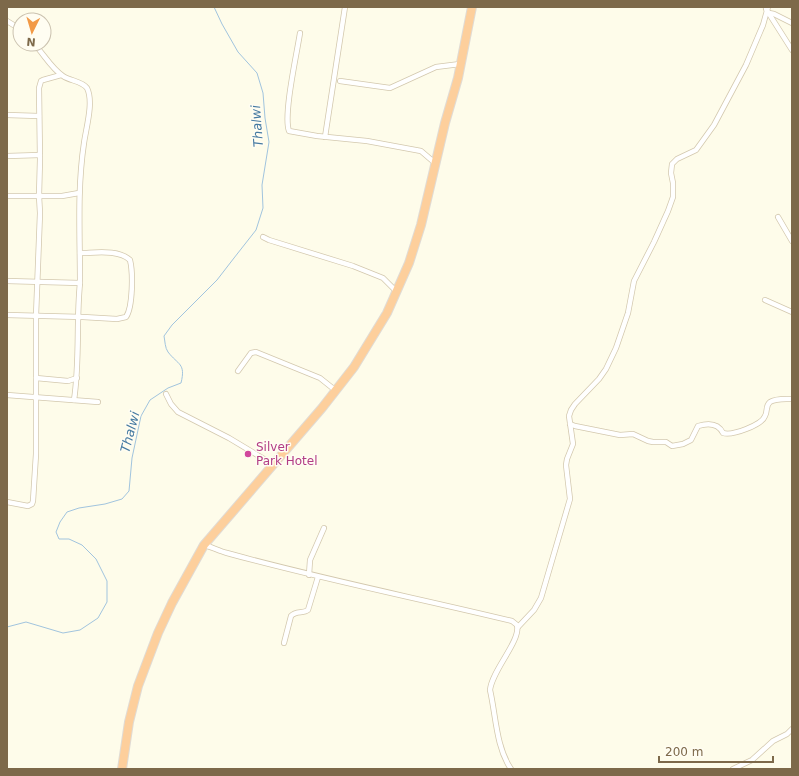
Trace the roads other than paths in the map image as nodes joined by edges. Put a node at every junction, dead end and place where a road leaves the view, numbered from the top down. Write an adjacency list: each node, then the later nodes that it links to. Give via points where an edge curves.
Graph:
1 (345, 7): 13 (street)
2 (472, 7): 8 (highway)
3 (767, 9): 4 (street); 6 (street); 43 (street, via 746,65 714,125 696,150 672,164 672,197 668,211 634,281 620,338 600,379 571,410)
4 (792, 23)
5 (300, 33): 13 (street, via 290,94 288,129 295,133)
6 (792, 50)
7 (40, 52): 9 (street)
8 (460, 64): 10 (street, via 436,67 390,88); 16 (highway)
9 (61, 75): 12 (street, via 41,81); 17 (street, via 87,88 90,100)
10 (340, 81)
11 (7, 115): 12 (street)
12 (39, 116): 14 (street)
13 (325, 136): 16 (street, via 421,151)
14 (40, 155): 15 (street); 19 (street)
15 (7, 156)
16 (435, 163): 27 (highway, via 421,225)
17 (79, 193): 19 (street, via 70,196); 23 (street)
18 (7, 196): 19 (street)
19 (39, 196): 25 (street)
20 (778, 217): 22 (street)
21 (263, 237): 27 (street, via 359,268 383,278)
22 (792, 241)
23 (80, 253): 26 (street); 32 (street, via 125,256 130,260 132,274 126,317)
24 (7, 281): 25 (street)
25 (37, 281): 26 (street); 31 (street)
26 (80, 283): 32 (street)
27 (397, 292): 36 (highway, via 354,368)
28 (765, 300): 29 (street)
29 (792, 312)
30 (7, 316): 31 (street)
31 (36, 316): 32 (street); 34 (street)
32 (78, 317): 35 (street)
33 (238, 371): 36 (street, via 251,353 256,352 320,378)
34 (36, 378): 35 (street); 39 (street)
35 (77, 378): 41 (street)
36 (335, 390): 44 (highway)
37 (166, 394): 44 (street, via 178,412)
38 (7, 395): 39 (street)
39 (36, 397): 41 (street); 45 (street, via 33,501 28,506)
40 (792, 399): 43 (street, via 771,401 767,405 762,421 740,432 728,434 723,433 716,425 698,426 692,440 672,446 666,442 648,441 633,434 620,435)
41 (74, 400): 42 (street)
42 (98, 402)
43 (570, 424): 50 (street, via 573,444 566,465 570,498 541,598)
44 (274, 465): 47 (highway)
45 (7, 502)
46 (324, 528): 48 (street, via 310,560)
47 (204, 545): 48 (street); 53 (highway, via 172,603 138,686 122,757)
48 (309, 575): 49 (street)
49 (318, 577): 50 (street, via 512,621); 51 (street, via 308,610 291,616)
50 (518, 627): 54 (street, via 490,690 502,750)
51 (284, 643)
52 (792, 730): 55 (street, via 773,741 752,760)
53 (122, 769)
54 (511, 769)
55 (733, 769)

